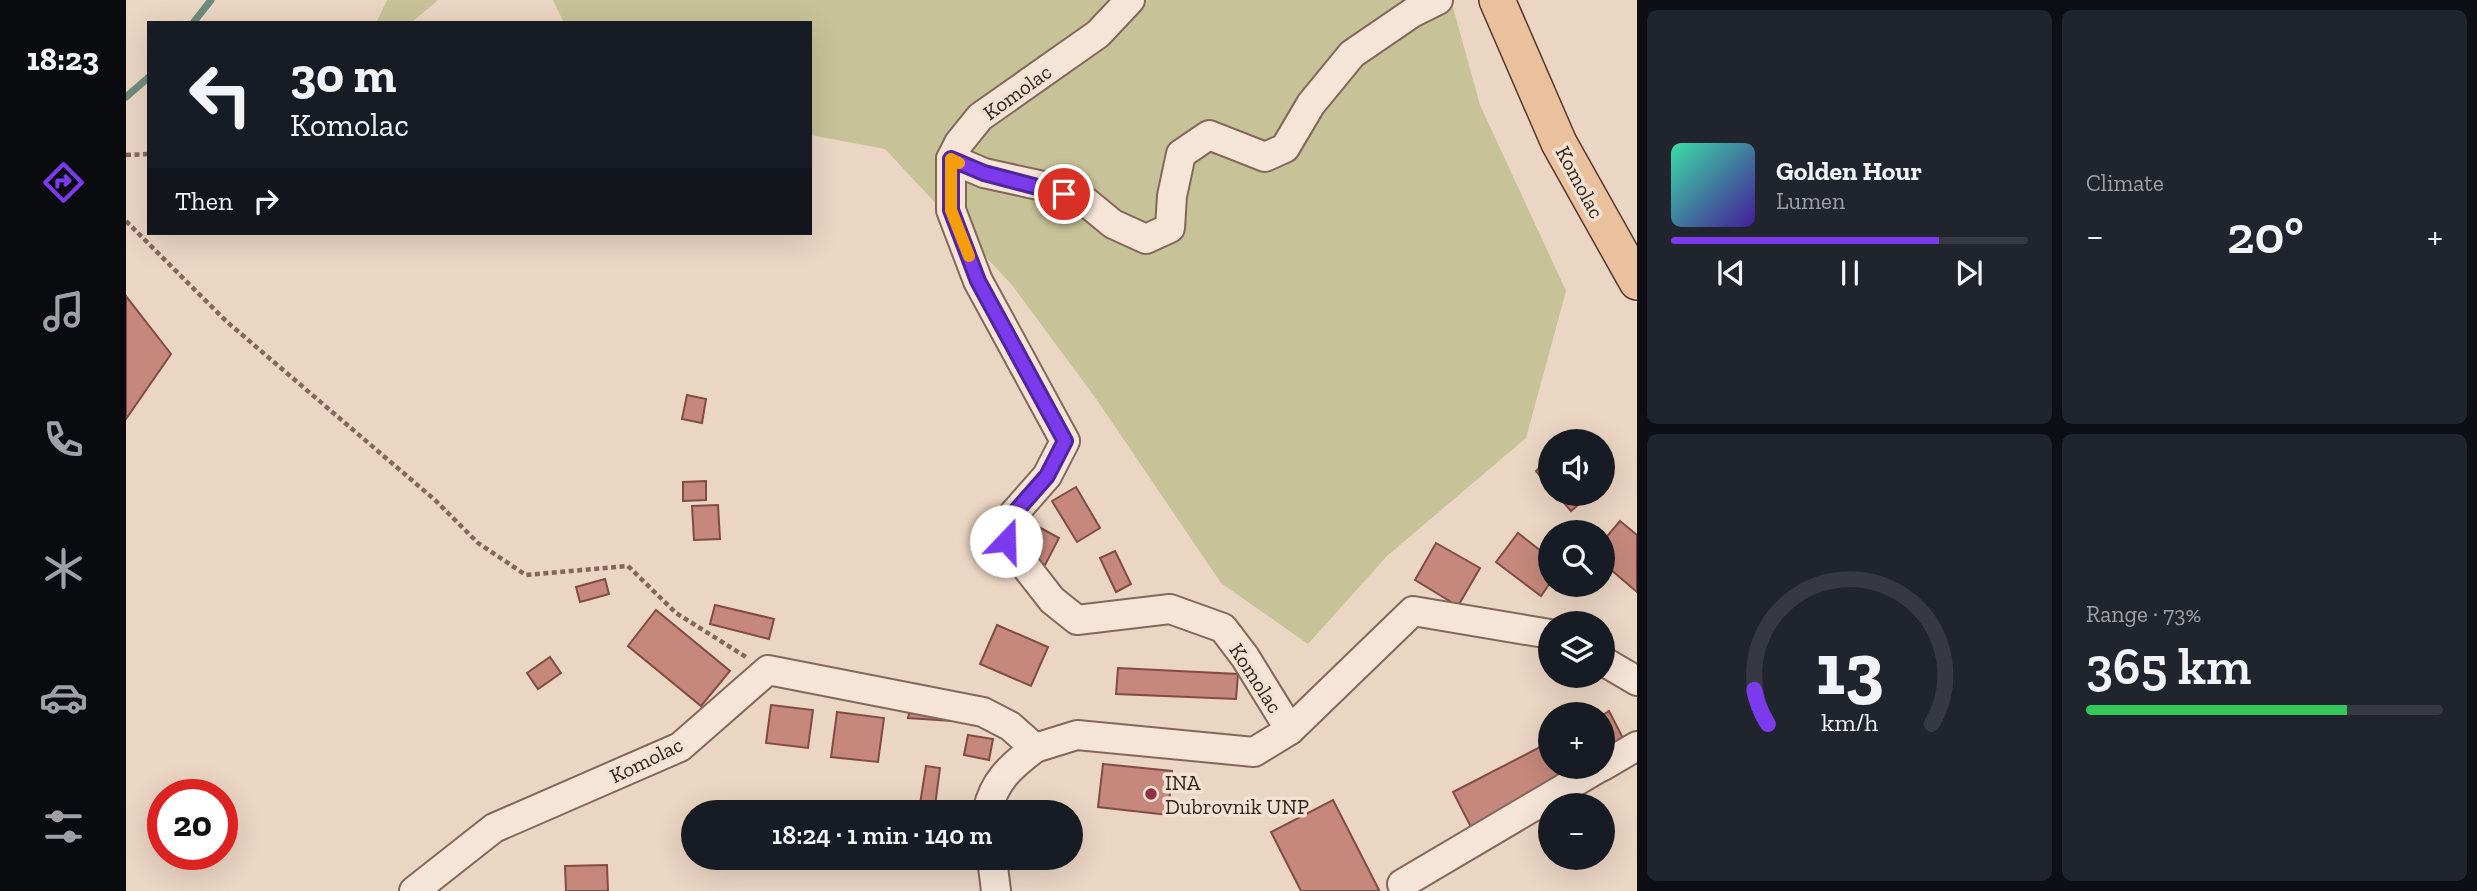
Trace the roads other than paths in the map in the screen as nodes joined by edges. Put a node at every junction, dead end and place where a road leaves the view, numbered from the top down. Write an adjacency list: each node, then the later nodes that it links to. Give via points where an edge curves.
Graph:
1 (1130, 0): 4 (street, Komolac, via 1098,34 980,117)
2 (1438, 0): 4 (street, via 1352,54 1311,104 1285,148 1265,157 1209,135 1181,154 1170,228 1146,239 1113,224 1085,201)
3 (1497, 0): 5 (main road, Komolac, via 1559,143)
4 (951, 159): 9 (street, Komolac, via 951,210 978,281 1065,441 1047,476 1010,518 1006,541 1052,600 1077,620 1170,609 1223,628)
5 (1637, 282)
6 (1538, 632): 9 (street, Komolac, via 1413,611)
7 (1615, 668): 8 (street)
8 (1637, 681)
9 (1290, 730): 11 (street, Komolac, via 1254,752 1077,735)
10 (1637, 746): 12 (street)
11 (1035, 748): 14 (street, Komolac, via 1009,768); 17 (street, Komolac, via 1010,726 983,712 768,670 680,747 494,828)
12 (1615, 759)
13 (1580, 779): 16 (street)
14 (990, 800)
15 (993, 870): 18 (street)
16 (1402, 884)
17 (414, 891)
18 (996, 891)

